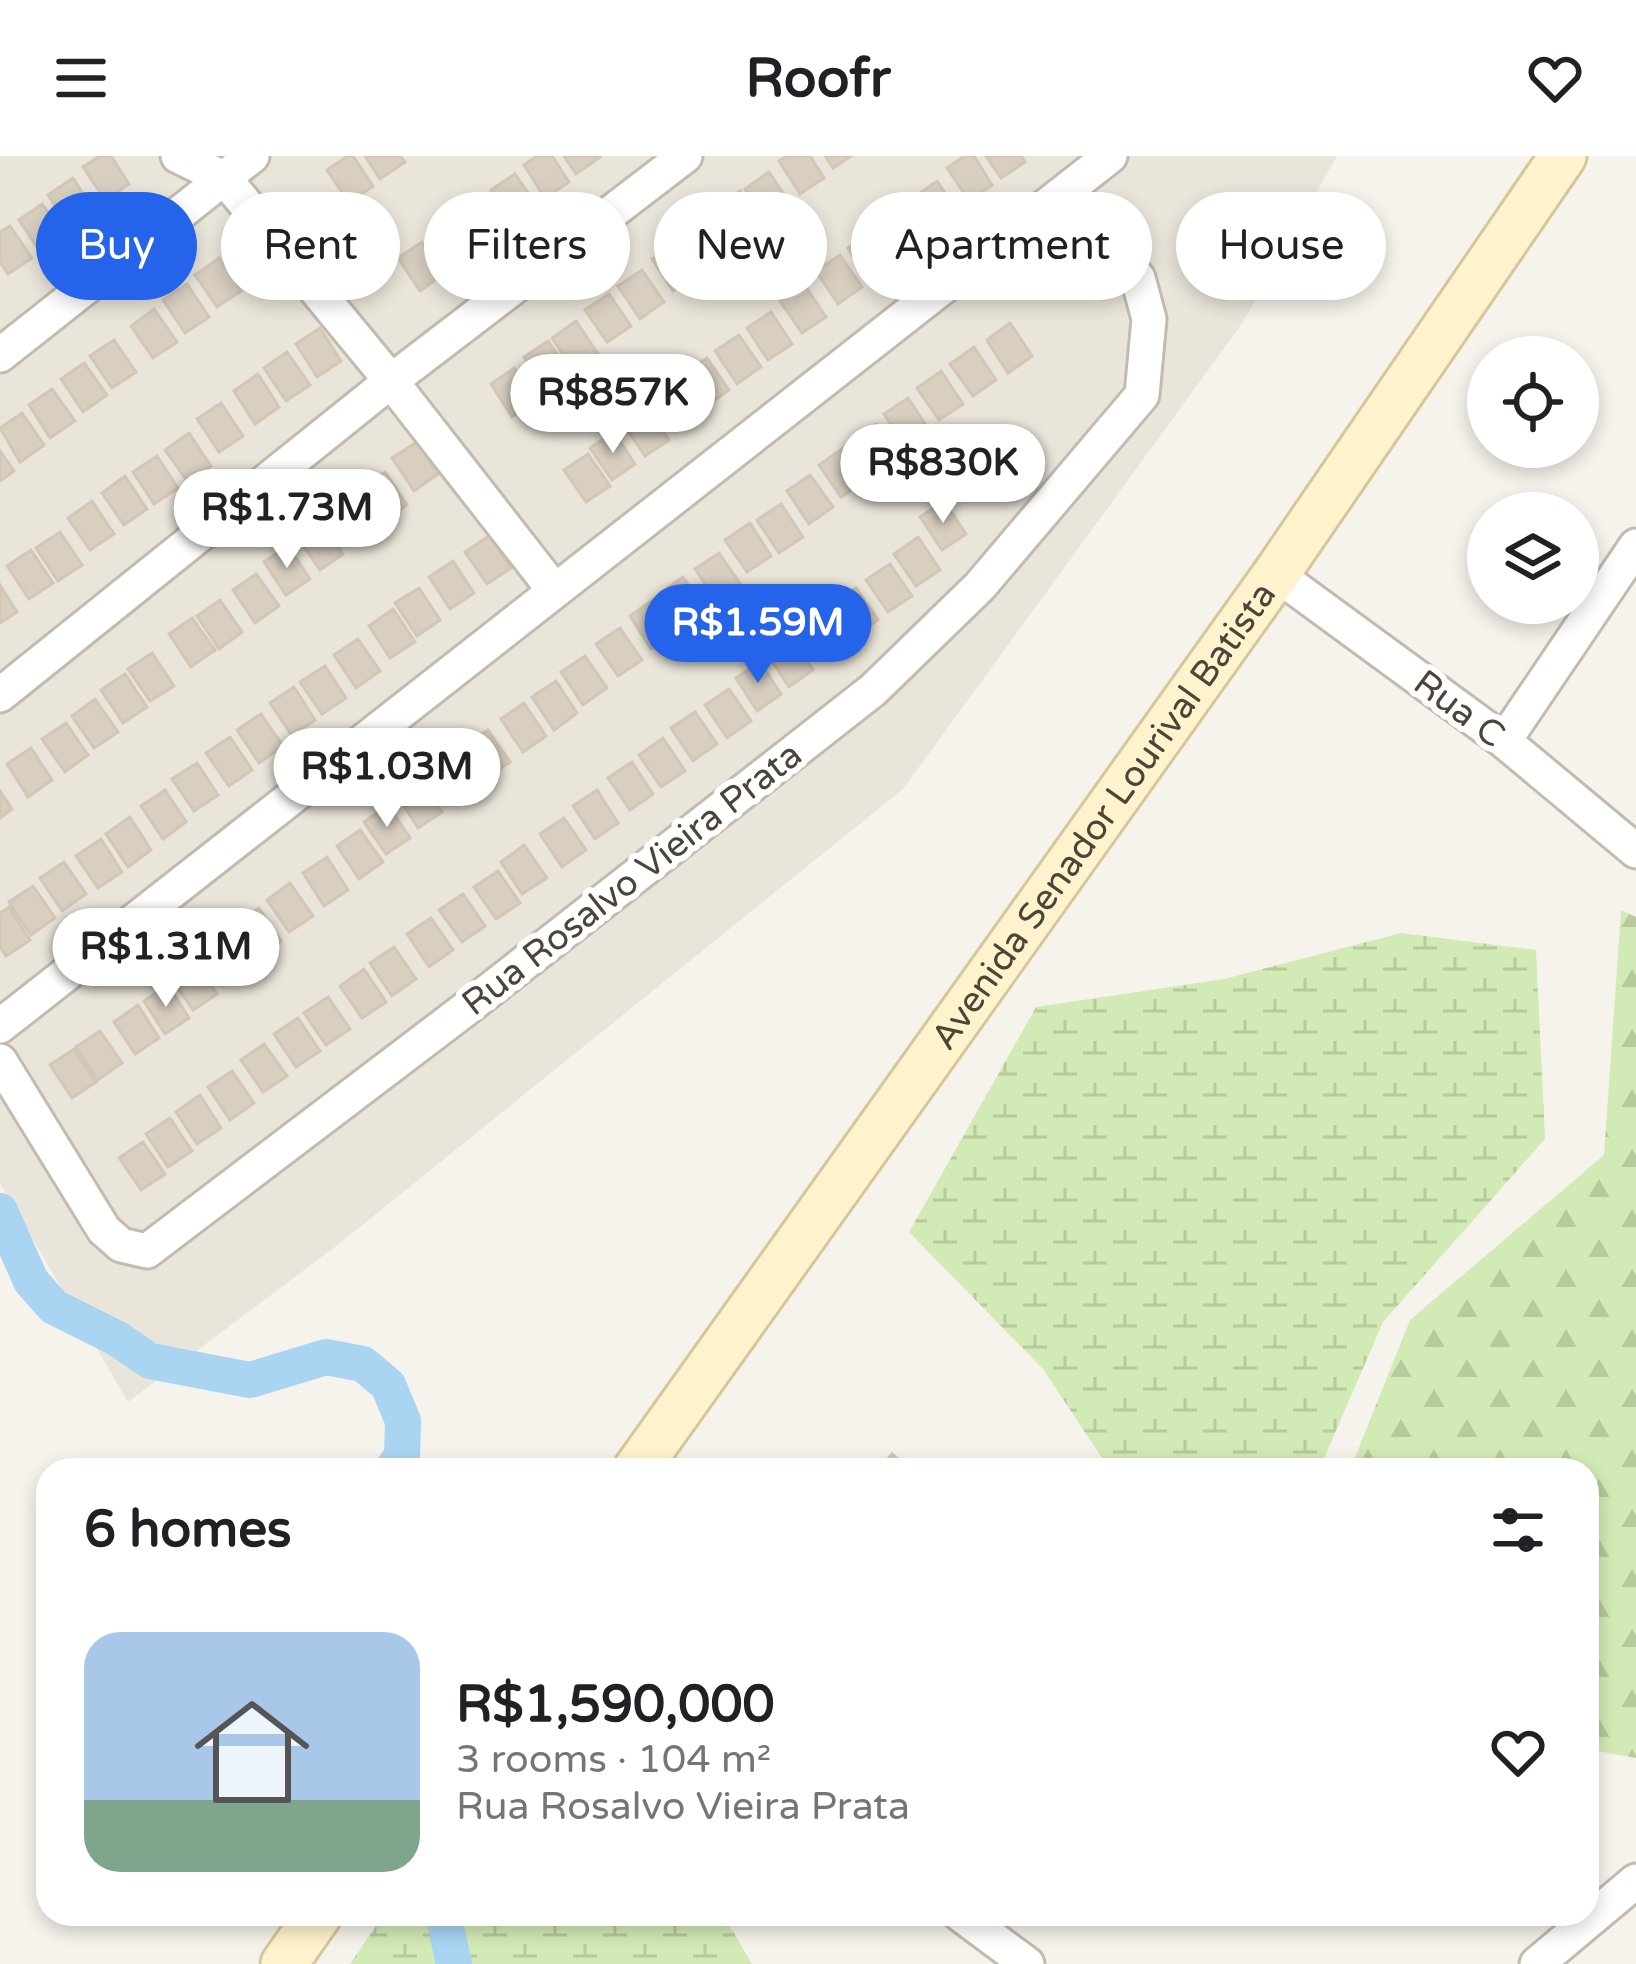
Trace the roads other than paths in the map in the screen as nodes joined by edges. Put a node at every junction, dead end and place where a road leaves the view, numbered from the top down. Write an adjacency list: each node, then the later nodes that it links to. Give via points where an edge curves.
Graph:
1 (178, 156): 6 (street)
2 (252, 156): 6 (street)
3 (685, 156): 11 (street)
4 (1110, 156): 7 (street)
5 (1564, 156): 13 (street, Avenida Senador Lourival Batista)
6 (225, 179): 10 (street); 11 (street)
7 (1064, 192)
8 (926, 300): 14 (street)
9 (1144, 300): 19 (street, Rua Rosalvo Vieira Prata, via 1142,395 980,586 873,690 163,1242 135,1251 104,1230)
10 (0, 355)
11 (392, 381): 14 (street); 15 (street)
12 (1636, 546): 16 (street)
13 (1276, 574): 16 (street, Rua C); 20 (street, Avenida Senador Lourival Batista)
14 (554, 590): 18 (street)
15 (0, 695)
16 (1504, 742): 17 (street, Rua C)
17 (1636, 851)
18 (0, 1026)
19 (0, 1061)
20 (645, 1458)
21 (1636, 1881): 22 (street)
22 (1599, 1912)
23 (311, 1926): 26 (street)
24 (976, 1926): 27 (street)
25 (1582, 1926): 28 (street)
26 (284, 1964)
27 (1027, 1964)
28 (1537, 1964)

